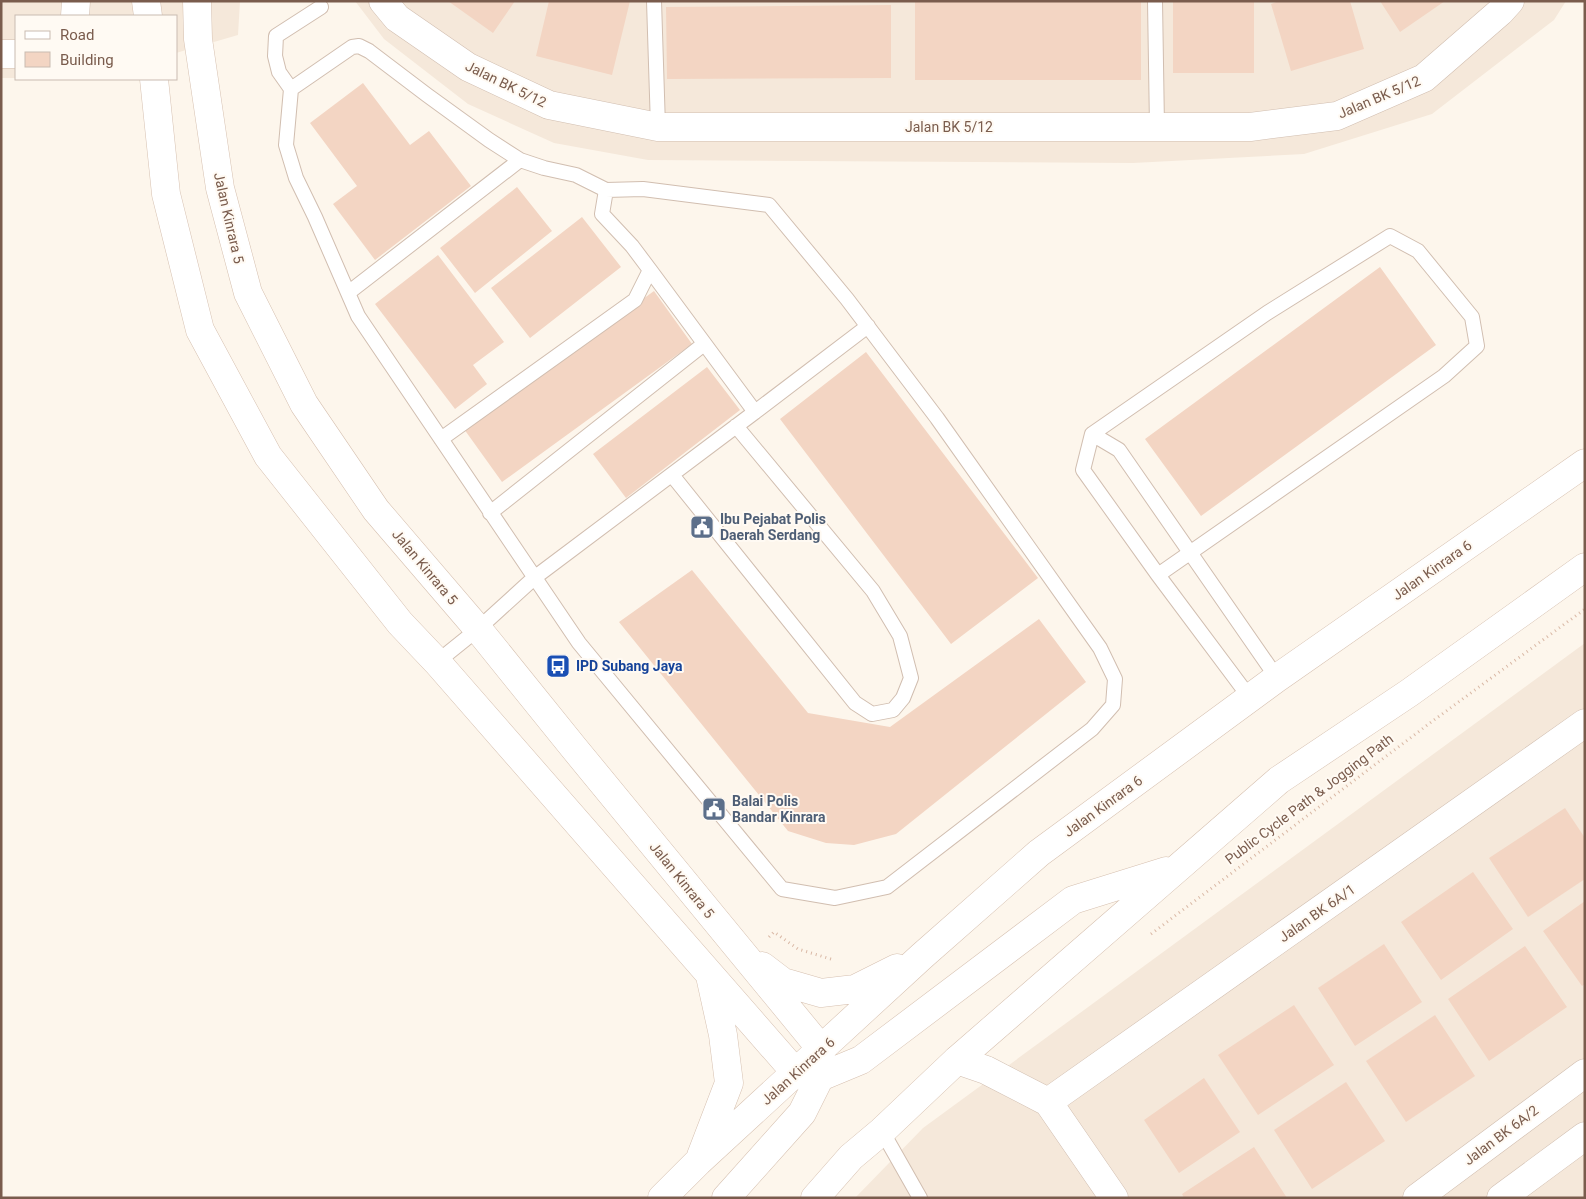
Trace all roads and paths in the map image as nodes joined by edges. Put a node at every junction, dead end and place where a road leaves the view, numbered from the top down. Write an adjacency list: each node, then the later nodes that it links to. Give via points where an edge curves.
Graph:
1 (76, 1): 9 (main road)
2 (146, 1): 10 (main road)
3 (197, 1): 35 (main road, Jalan Kinrara 5, via 198,39 220,188 248,293 309,412 376,510)
4 (383, 1): 15 (main road, Jalan BK 5/12, via 397,18 468,67 549,105)
5 (654, 1): 15 (lane)
6 (1155, 1): 16 (lane)
7 (1510, 1): 16 (main road, Jalan BK 5/12, via 1424,78 1337,116 1250,127)
8 (320, 7): 14 (lane, via 276,36 275,56 279,72)
9 (75, 15)
10 (148, 15)
11 (1, 54): 12 (main road)
12 (15, 54)
13 (154, 80): 36 (main road, via 166,194 200,330 268,456 400,623)
14 (291, 89): 17 (lane, via 359,46); 20 (lane, via 286,145 296,178)
15 (658, 127): 16 (main road, Jalan BK 5/12)
16 (1157, 127)
17 (520, 160): 18 (lane, via 576,175); 20 (lane)
18 (606, 190): 19 (lane, via 602,214); 21 (lane, via 642,189 769,206)
19 (650, 270): 22 (lane); 26 (lane, via 636,300)
20 (348, 293): 26 (lane, via 358,316)
21 (868, 326): 23 (lane); 33 (lane, via 1100,648 1115,679 1113,705 1092,729 888,887 835,898 782,889 579,643)
22 (704, 344): 23 (lane); 29 (lane)
23 (755, 412): 24 (lane)
24 (736, 426): 28 (lane); 28 (lane, via 873,591 900,636 911,678 903,698 892,710 872,714 854,703)
25 (1092, 434): 30 (lane, via 1119,450); 30 (lane, via 1267,312 1390,236 1418,251 1472,317 1477,346 1444,376); 32 (lane, via 1083,470)
26 (441, 439): 29 (lane)
27 (1585, 463): 37 (main road, Jalan Kinrara 6)
28 (672, 475): 33 (lane)
29 (490, 513): 33 (lane)
30 (1190, 554): 32 (lane); 37 (lane)
31 (1585, 567): 40 (main road, via 1409,693 1279,780)
32 (1158, 575): 38 (lane)
33 (534, 578): 35 (lane)
34 (1585, 609): 41 (path, Public Cycle Path & Jogging Path)
35 (478, 629): 36 (lane); 42 (main road, Jalan Kinrara 5)
36 (437, 662): 44 (main road)
37 (1277, 678): 38 (main road, Jalan Kinrara 6)
38 (1250, 698): 43 (main road, Jalan Kinrara 6, via 1039,853)
39 (1585, 724): 49 (main road, Jalan BK 6A/1)
40 (1177, 868): 46 (main road); 48 (main road, Jalan Kinrara 6, via 1073,900 861,1060)
41 (1149, 935)
42 (733, 943): 43 (main road, via 782,982 820,993 855,988); 45 (main road, Jalan Kinrara 5)
43 (922, 956): 45 (main road, Jalan Kinrara 6)
44 (709, 973): 48 (main road); 52 (main road, via 723,1035 729,1083)
45 (822, 1050): 48 (main road)
46 (957, 1060): 49 (main road, via 986,1070); 50 (main road)
47 (1585, 1073): 58 (main road, Jalan BK 6A/2)
48 (808, 1075): 52 (main road, Jalan Kinrara 6); 54 (main road, via 802,1113)
49 (1048, 1102): 57 (main road)
50 (882, 1131): 55 (main road, via 851,1157); 56 (lane)
51 (1585, 1136): 59 (main road)
52 (698, 1162): 53 (main road, Jalan Kinrara 6)
53 (662, 1198)
54 (726, 1198)
55 (815, 1198)
56 (920, 1198)
57 (1114, 1198)
58 (1417, 1198)
59 (1501, 1198)

